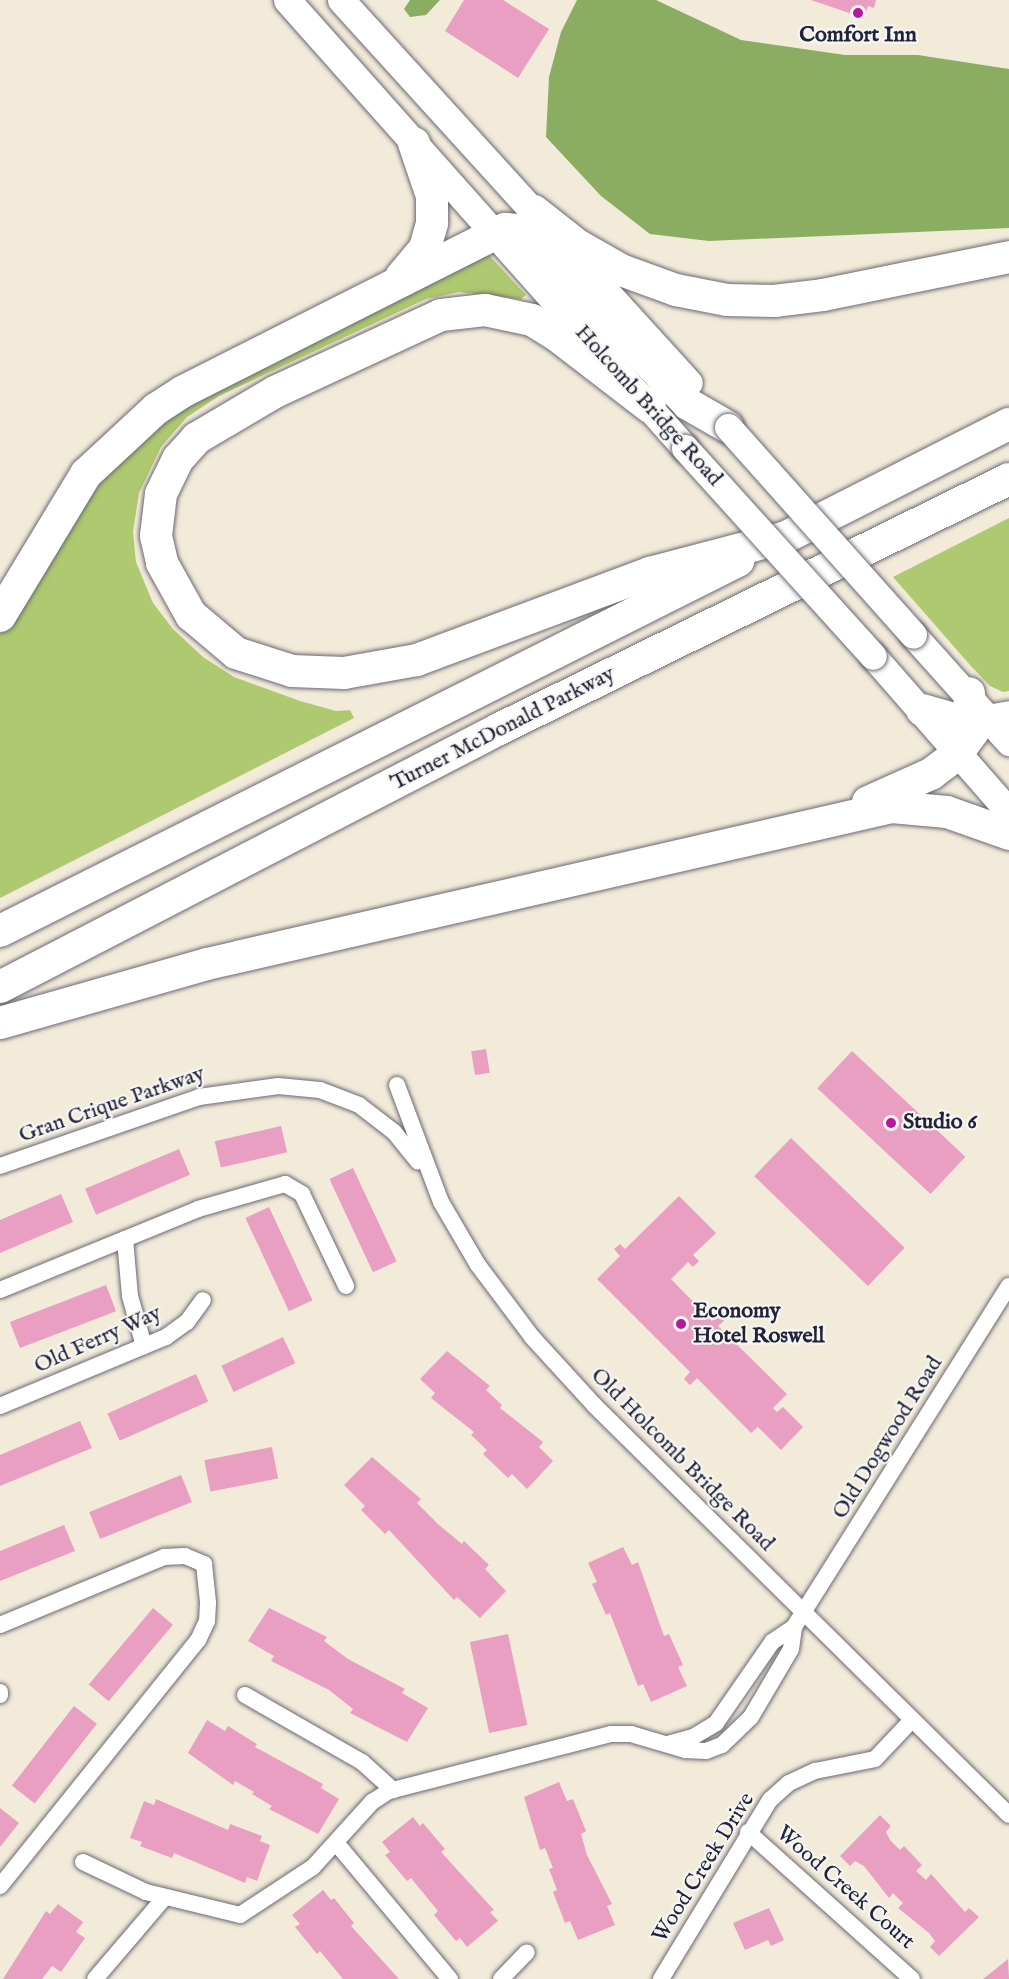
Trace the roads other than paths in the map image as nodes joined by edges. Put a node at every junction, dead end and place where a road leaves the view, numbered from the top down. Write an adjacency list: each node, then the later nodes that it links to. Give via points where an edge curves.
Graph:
1 (287, 0): 3 (main road, Holcomb Bridge Road)
2 (341, 0): 4 (main road, Holcomb Bridge Road)
3 (414, 143): 5 (main road, Holcomb Bridge Road); 7 (highway, via 432,196 432,223 420,255)
4 (534, 211): 6 (highway, via 577,245 621,270 660,286 727,300 823,296); 10 (main road, Holcomb Bridge Road)
5 (494, 233): 7 (highway); 8 (main road, Holcomb Bridge Road); 10 (highway, via 514,229 530,237 688,404)
6 (1009, 256)
7 (384, 289): 13 (highway, via 182,392 131,429 86,474)
8 (650, 407): 12 (highway, via 532,320 485,309 441,315 275,392 197,438 178,459 161,494 156,536 162,563 191,615 236,653 292,671 344,673 417,660 660,570); 14 (main road, Holcomb Bridge Road, bridge)
9 (1009, 424): 12 (highway, Turner McDonald Parkway)
10 (728, 427): 15 (main road, Holcomb Bridge Road, bridge)
11 (1009, 479): 21 (highway, Turner McDonald Parkway, via 510,724)
12 (786, 537): 20 (highway, Turner McDonald Parkway)
13 (0, 616)
14 (922, 710): 15 (highway, via 953,721); 16 (main road, Holcomb Bridge Road)
15 (991, 719): 16 (highway)
16 (956, 755): 17 (main road, Holcomb Bridge Road); 18 (highway, via 931,774)
17 (1009, 812)
18 (826, 821): 19 (highway, via 891,807 919,807 974,819); 22 (highway, via 207,964)
19 (1009, 834)
20 (0, 931)
21 (0, 987)
22 (0, 1023)
23 (397, 1085): 25 (street, Old Holcomb Bridge Road)
24 (0, 1167): 25 (street, Gran Crique Parkway, via 199,1097 292,1085 334,1094 382,1121 413,1155)
25 (441, 1202): 33 (street, Old Holcomb Bridge Road, via 491,1284 565,1375)
26 (125, 1239): 27 (street, via 208,1205 291,1185 302,1194); 29 (street); 31 (street, via 129,1296)
27 (346, 1286)
28 (1009, 1286): 33 (street, Old Dogwood Road)
29 (0, 1290)
30 (203, 1300): 31 (street, Old Ferry Way, via 178,1330)
31 (144, 1346): 32 (street, Old Ferry Way)
32 (0, 1406)
33 (804, 1612): 35 (street, Old Dogwood Road); 37 (street, Old Holcomb Bridge Road)
34 (0, 1625): 44 (street, via 164,1557 185,1556 204,1564 207,1621 198,1640)
35 (794, 1628): 38 (street, via 772,1642 716,1723 693,1737); 38 (street, via 791,1649 738,1733 706,1751)
36 (245, 1695): 39 (street, via 362,1762)
37 (912, 1720): 40 (street, Old Holcomb Bridge Road); 41 (street, Wood Creek Drive, via 875,1759 815,1771 789,1783 770,1800)
38 (667, 1744): 39 (street, via 631,1734 600,1736)
39 (393, 1790): 42 (street, via 372,1802)
40 (1009, 1815)
41 (748, 1832): 50 (street, Wood Creek Drive); 51 (street, Wood Creek Court)
42 (337, 1844): 45 (street, via 313,1867 240,1915); 48 (street)
43 (83, 1862): 45 (street, via 110,1877)
44 (0, 1886)
45 (165, 1897): 47 (street)
46 (526, 1952): 49 (street)
47 (95, 1979)
48 (450, 1979)
49 (501, 1979)
50 (661, 1979)
51 (912, 1979)

